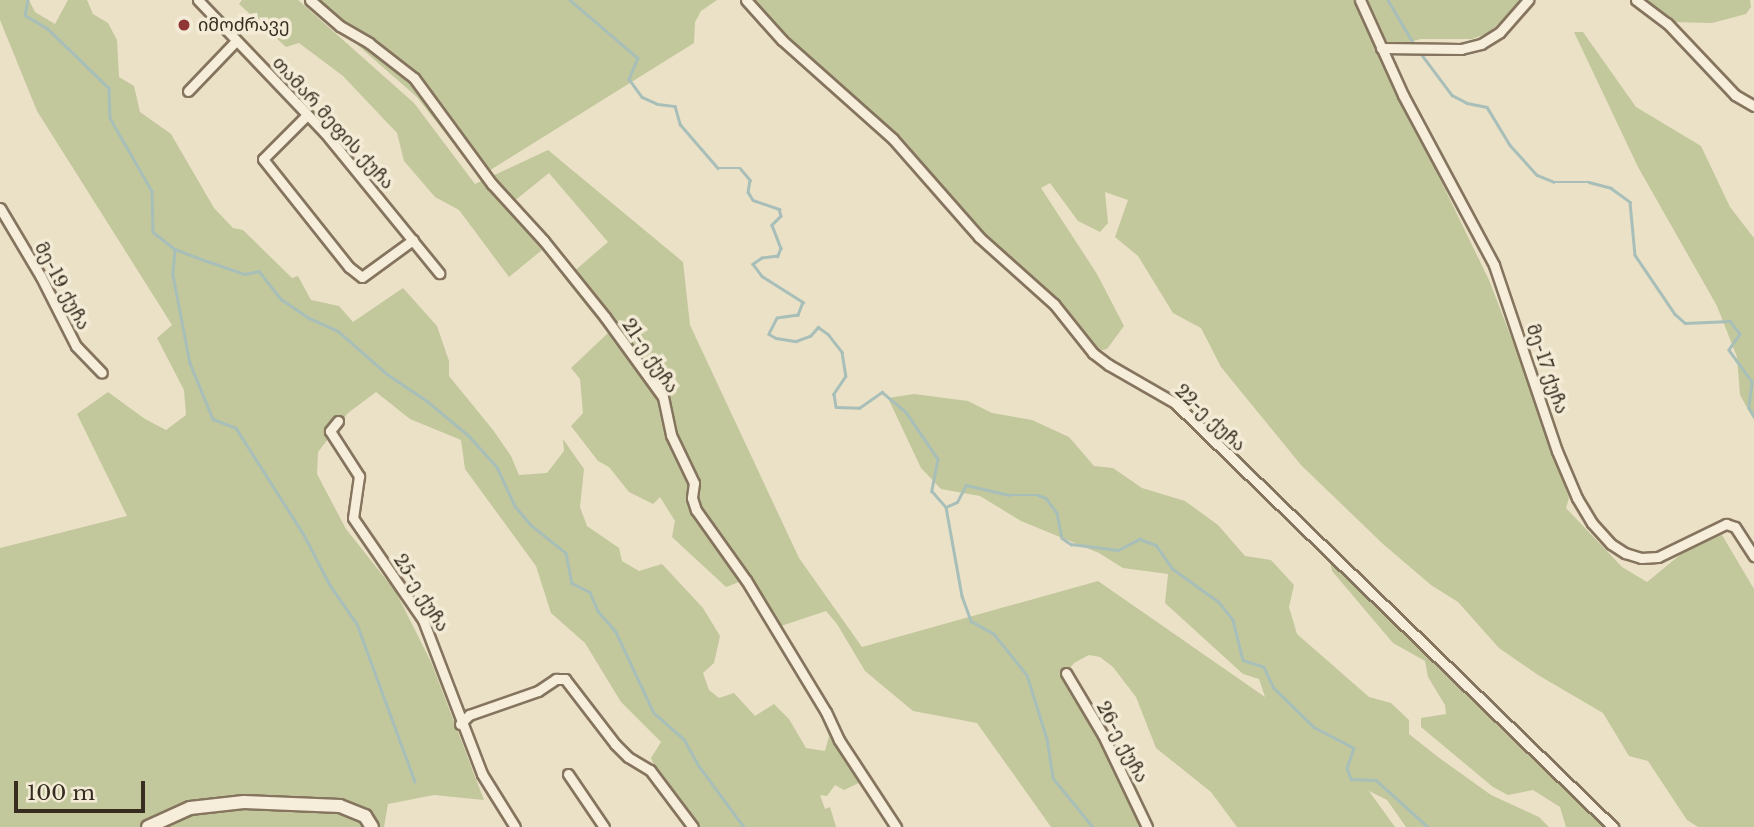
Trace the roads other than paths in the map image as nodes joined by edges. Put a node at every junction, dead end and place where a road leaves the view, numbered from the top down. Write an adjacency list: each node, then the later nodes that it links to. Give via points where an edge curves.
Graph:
1 (198, 0): 7 (street, თამარ მეფის ქუჩა)
2 (310, 0): 26 (street, 21-ე ქუჩა, via 414,78 492,184 544,241 663,397 671,435 694,483 696,510 746,580 839,740)
3 (746, 0): 28 (street, 22-ე ქუჩა, via 782,40 893,139 979,236 1054,304 1093,353 1175,403)
4 (1360, 0): 8 (street)
5 (1528, 0): 8 (street, via 1500,32 1481,44 1461,49)
6 (1636, 0): 10 (street, via 1667,23 1735,94)
7 (236, 41): 9 (street); 11 (street, თამარ მეფის ქუჩა)
8 (1381, 48): 17 (street, მე-17 ქუჩა, via 1494,265 1557,451 1592,523 1611,544 1641,558 1658,557 1726,524 1735,527)
9 (188, 90)
10 (1754, 106)
11 (307, 115): 13 (street, თამარ მეფის ქუჩა); 13 (street, via 263,159 349,267 362,277)
12 (0, 208): 15 (street, მე-19 ქუჩა, via 76,346)
13 (413, 240): 14 (street, თამარ მეფის ქუჩა)
14 (439, 273)
15 (102, 373)
16 (338, 421): 19 (street, 25-ე ქუჩა, via 330,432 359,476 352,518 424,620)
17 (1754, 556)
18 (1066, 673): 27 (street, 26-ე ქუჩა)
19 (460, 724): 23 (street, 25-ე ქუჩა, via 482,774); 25 (street, via 469,715 565,679 615,744 650,770)
20 (568, 774): 24 (street)
21 (148, 827): 22 (street, via 190,808 244,802 340,806 365,816)
22 (372, 827)
23 (515, 827)
24 (604, 827)
25 (693, 827)
26 (896, 827)
27 (1147, 827)
28 (1614, 827)

